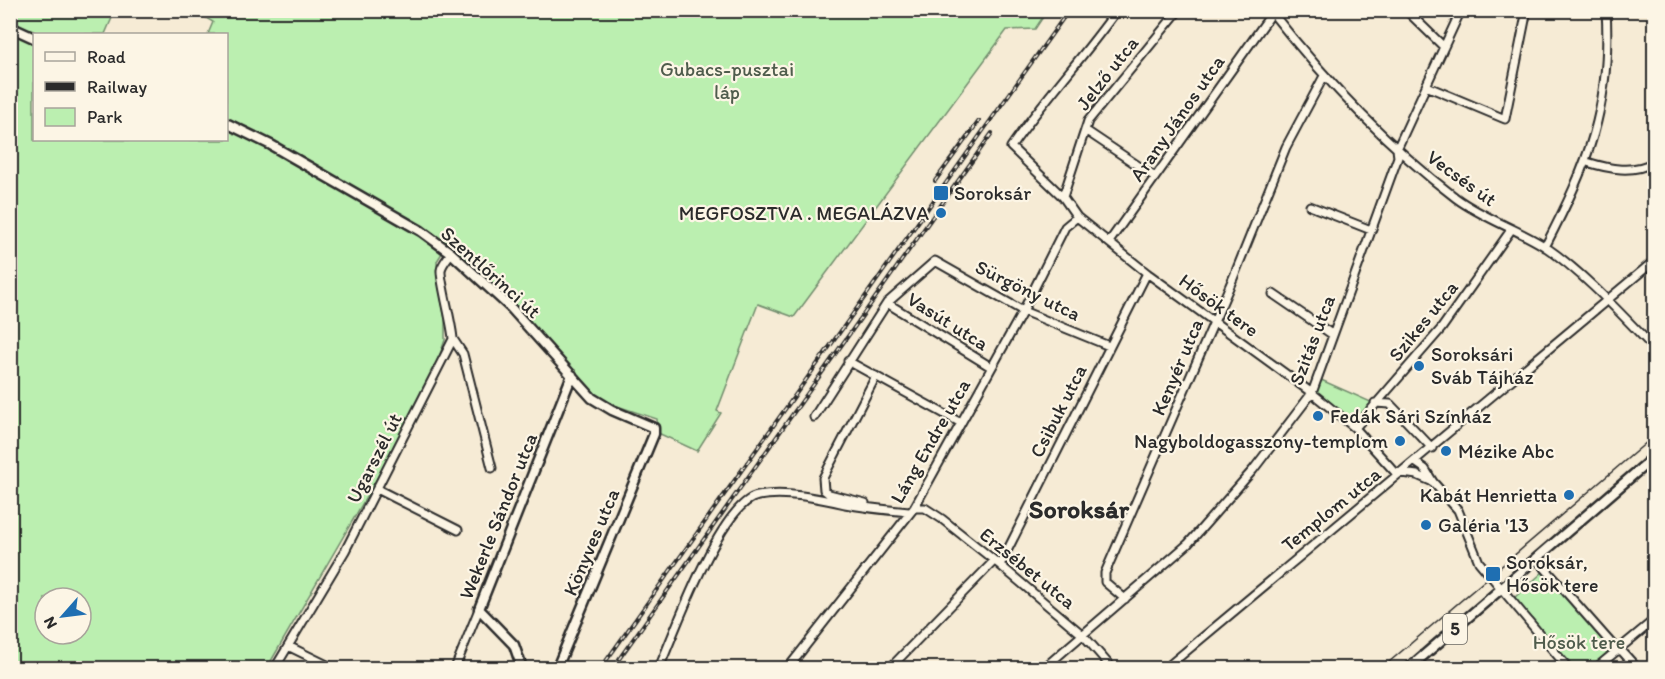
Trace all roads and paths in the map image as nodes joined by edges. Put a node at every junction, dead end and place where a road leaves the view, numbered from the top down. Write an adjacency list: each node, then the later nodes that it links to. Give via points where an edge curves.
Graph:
1 (1117, 10): 19 (street, Hősök tere, via 1083,58 1030,117 1011,147)
2 (1179, 10): 14 (street, Jelző utca)
3 (1406, 10): 10 (street)
4 (1461, 10): 10 (street, Szitás utca)
5 (1527, 10): 12 (street, via 1505,119)
6 (1606, 10): 16 (street, via 1605,76)
7 (1271, 12): 11 (street, Vecsés út); 18 (street, Arany János utca)
8 (10, 27): 9 (main road)
9 (33, 38)
10 (1444, 47): 12 (street, Szitás utca)
11 (1324, 76): 15 (street, Vecsés út); 33 (street, Kenyér utca, via 1286,147)
12 (1426, 86): 15 (street, Szitás utca)
13 (228, 124): 26 (main road, Szentlőrinci út, via 371,201)
14 (1085, 130): 18 (street); 19 (street, Jelző utca)
15 (1397, 148): 22 (street, Szitás utca, via 1398,157); 23 (street, Vecsés út, via 1457,198)
16 (1587, 162): 17 (street, via 1621,169); 25 (street)
17 (1654, 162)
18 (1155, 177): 24 (street, Arany János utca)
19 (1063, 197): 21 (street, Hősök tere)
20 (1310, 206): 22 (street)
21 (1077, 217): 24 (street, Hősök tere); 32 (street, Láng Endre utca, via 1065,226)
22 (1371, 230): 34 (street, Szitás utca)
23 (1511, 230): 25 (street, Vecsés út); 43 (street, Szikes utca, via 1441,329)
24 (1109, 242): 28 (street, Hősök tere)
25 (1545, 247): 30 (street, Vecsés út)
26 (451, 254): 35 (street, via 441,277); 40 (main road, Szentlőrinci út, via 511,308)
27 (1654, 261): 30 (street, Templom utca)
28 (1147, 273): 33 (street, Hősök tere); 36 (street, Csibuk utca)
29 (1273, 294): 34 (street)
30 (1608, 300): 37 (street, Vecsés út); 48 (street, Templom utca)
31 (887, 303): 32 (street, Sürgöny utca, via 935,261); 38 (street); 39 (street, Vasút utca)
32 (1023, 311): 36 (street, Sürgöny utca); 39 (street, Láng Endre utca)
33 (1214, 321): 42 (street, Hősök tere); 64 (street, Kenyér utca, via 1104,576 1105,582)
34 (1333, 334): 42 (street, Szitás utca)
35 (453, 339): 53 (street, via 463,354); 57 (street, Ugarszél út)
36 (1109, 346): 62 (street, Csibuk utca)
37 (1654, 348)
38 (848, 361): 41 (street); 44 (street)
39 (991, 367): 45 (street, Láng Endre utca)
40 (572, 375): 46 (main road, Szentlőrinci út, via 602,405); 65 (main road, Wekerle Sándor utca)
41 (876, 376): 45 (street); 58 (street, via 822,484 829,494)
42 (1312, 393): 47 (street, Hősök tere); 64 (street, Szitás utca, via 1197,534)
43 (1375, 403): 47 (street, Szikes utca); 48 (street, via 1390,404)
44 (814, 417)
45 (961, 423): 59 (street, Láng Endre utca)
46 (654, 428): 78 (main road, Könyves utca)
47 (1355, 428): 54 (street, Hősök tere)
48 (1432, 448): 51 (street, Templom utca)
49 (1654, 450): 55 (main road)
50 (1654, 458): 55 (main road, 5)
51 (1415, 462): 54 (street, Templom utca); 56 (street)
52 (1654, 465): 55 (main road)
53 (492, 468)
54 (1399, 474): 56 (street, via 1418,475); 84 (street, Templom utca)
55 (1628, 480): 61 (main road, 5)
56 (1432, 482): 63 (street, via 1458,510 1473,553)
57 (377, 489): 60 (street); 68 (street, Ugarszél út)
58 (876, 509): 59 (street, Erzsébet utca); 79 (street, Erzsébet utca, via 811,496 758,496 748,500 711,549)
59 (911, 510): 62 (street, Erzsébet utca, via 925,508); 80 (street, Láng Endre utca)
60 (458, 530)
61 (1537, 559): 63 (main road, 5); 69 (street)
62 (997, 563): 67 (street, Erzsébet utca); 81 (street, Csibuk utca)
63 (1501, 590): 85 (main road, 5); 86 (street)
64 (1125, 599): 67 (street, Szitás utca)
65 (479, 609): 70 (street, Wekerle Sándor utca); 77 (main road, via 514,645)
66 (1654, 620): 69 (street)
67 (1084, 636): 82 (street, Szitás utca); 83 (street, Erzsébet utca)
68 (290, 647): 71 (street); 72 (street, Ugarszél út)
69 (1619, 650): 87 (street); 88 (street)
70 (461, 656): 75 (street, Wekerle Sándor utca); 76 (street)
71 (316, 660): 73 (street); 74 (street)
72 (275, 669)
73 (316, 669)
74 (333, 669)
75 (455, 669)
76 (463, 669)
77 (522, 669)
78 (557, 669)
79 (659, 669)
80 (788, 669)
81 (890, 669)
82 (1044, 669)
83 (1112, 669)
84 (1166, 669)
85 (1409, 669)
86 (1569, 669)
87 (1596, 669)
88 (1637, 669)

